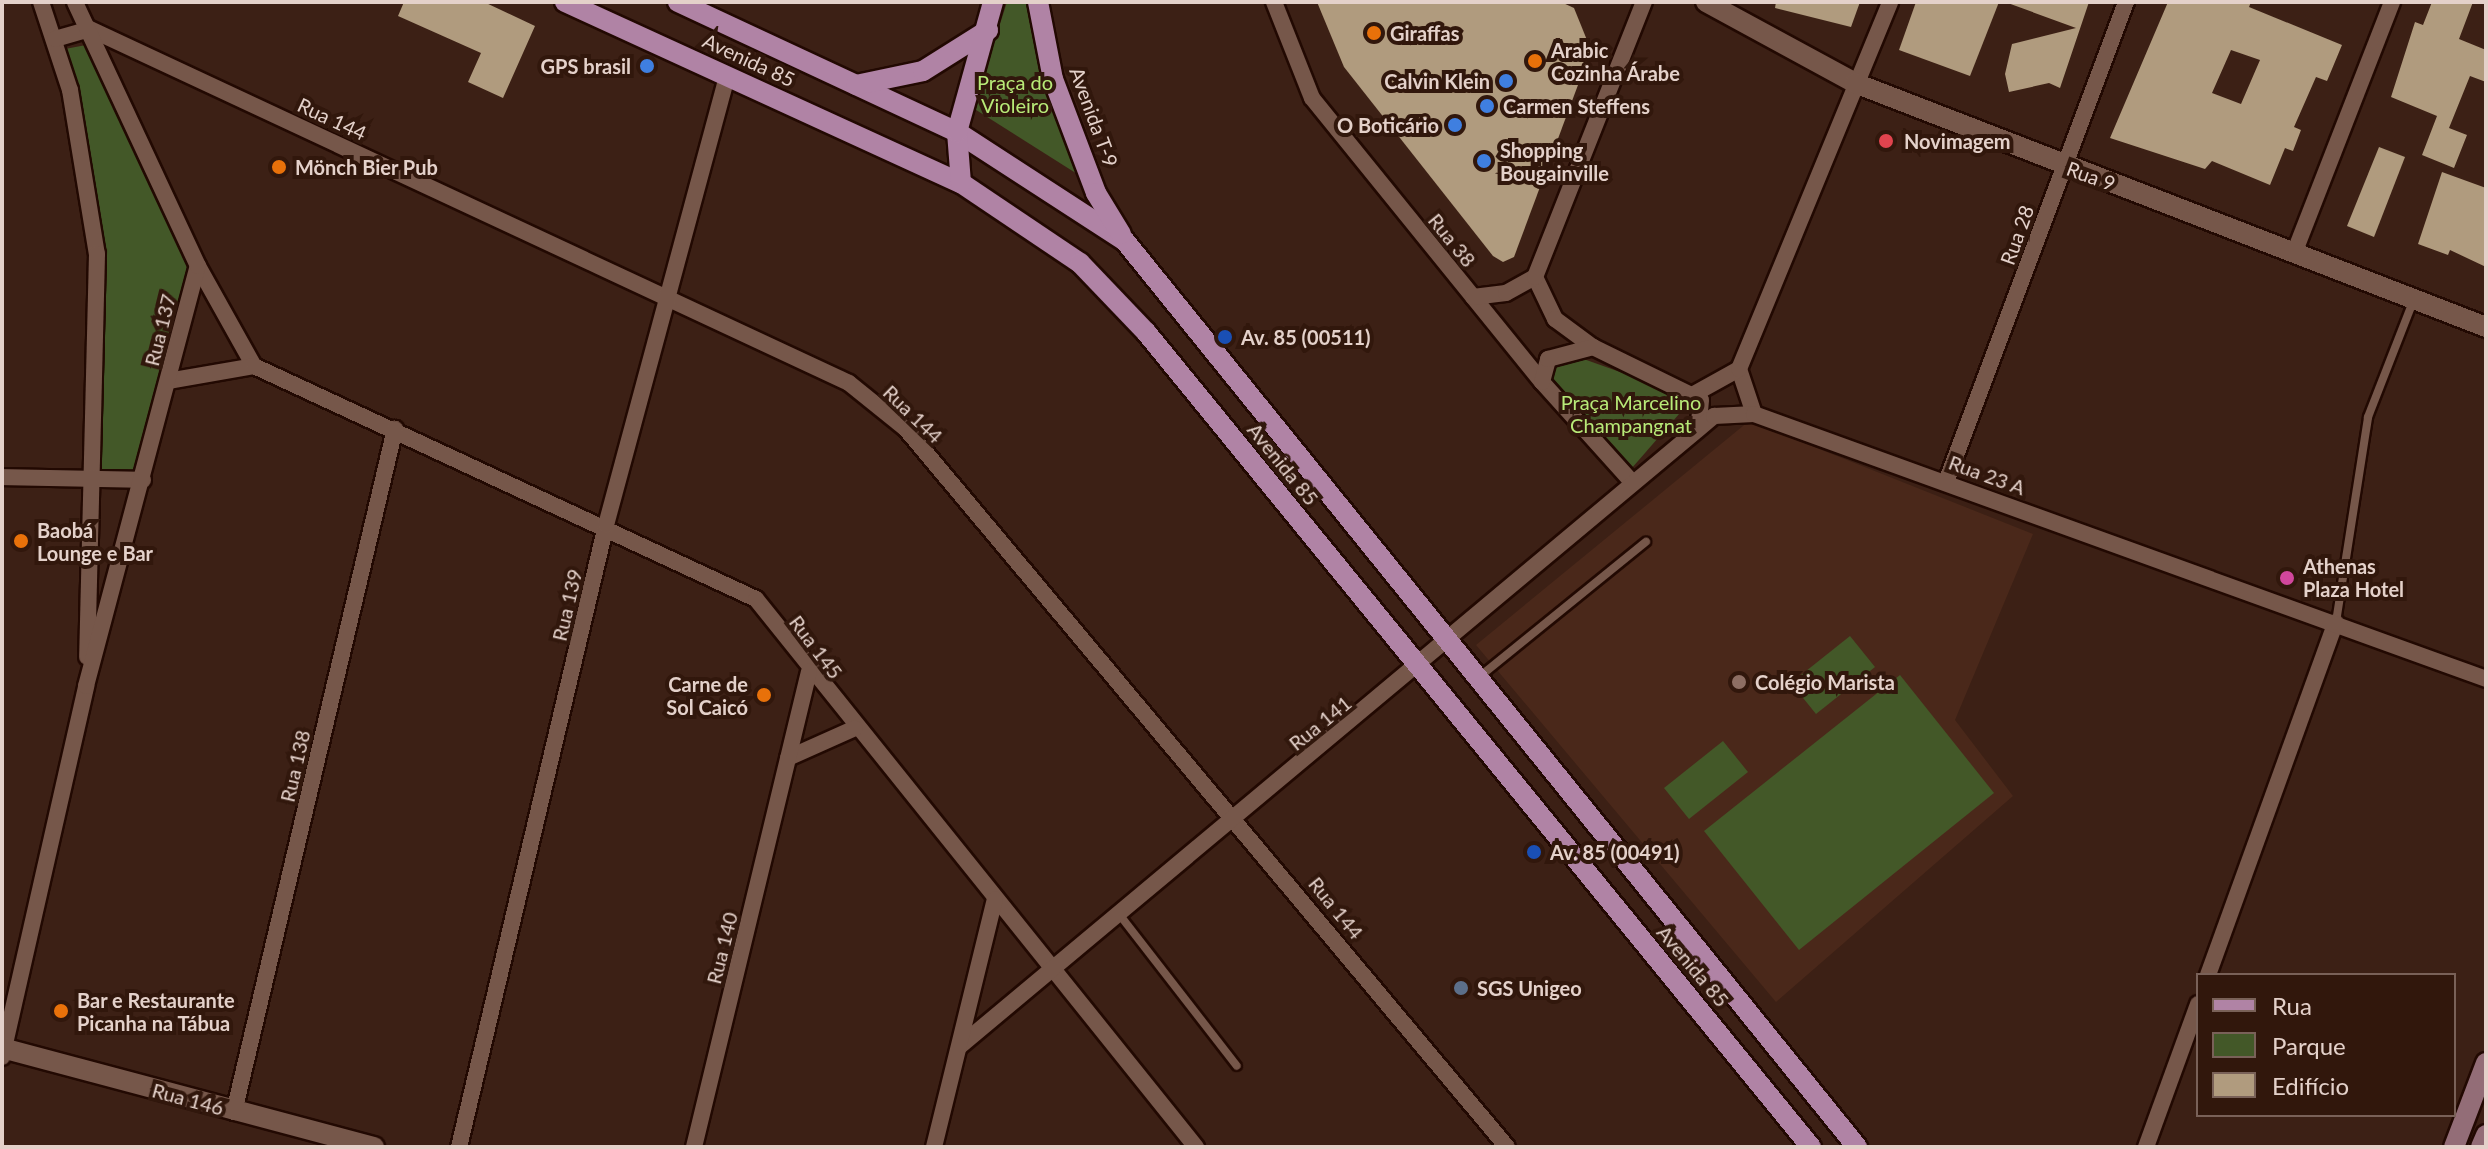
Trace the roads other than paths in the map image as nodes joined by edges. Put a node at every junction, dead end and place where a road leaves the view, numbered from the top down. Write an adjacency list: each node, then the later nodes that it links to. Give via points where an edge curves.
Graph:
1 (41, 2): 15 (street, Rua 137)
2 (75, 2): 13 (street)
3 (565, 2): 16 (main road, Avenida 85)
4 (678, 2): 18 (main road, Avenida 85)
5 (993, 2): 14 (main road)
6 (1038, 2): 22 (main road, Avenida T-9, via 1053,79 1096,193)
7 (1274, 2): 27 (street, Rua 38, via 1312,98)
8 (1644, 2): 25 (street)
9 (1706, 2): 17 (street, Rua 9)
10 (1890, 2): 17 (street)
11 (2126, 2): 20 (street, Rua 28)
12 (2392, 2): 23 (street)
13 (90, 29): 15 (street); 24 (street); 26 (street, Rua 144)
14 (988, 30): 18 (main road, via 923,71); 19 (main road)
15 (55, 39): 40 (street, Rua 137, via 70,90 97,254)
16 (727, 77): 21 (main road, Avenida 85); 26 (street, Rua 139)
17 (1855, 83): 20 (street, Rua 9); 32 (street)
18 (856, 85): 19 (main road, Avenida 85)
19 (957, 132): 21 (main road); 22 (main road, Avenida 85)
20 (2064, 166): 23 (street, Rua 9); 43 (street, Rua 28)
21 (961, 183): 48 (main road, Avenida 85, via 1080,263 1135,321)
22 (1125, 241): 47 (main road, Avenida 85)
23 (2295, 251): 28 (street, Rua 9)
24 (198, 266): 31 (street); 33 (street, Rua 137)
25 (1535, 277): 27 (street, via 1506,293); 30 (street, via 1555,319)
26 (665, 295): 44 (street, Rua 139); 55 (street, Rua 144, via 849,383 906,429)
27 (1473, 297): 34 (street, Rua 38)
28 (2414, 298): 29 (street, Rua 9); 46 (lane, via 2368,417)
29 (2486, 327)
30 (1593, 347): 34 (street, via 1548,359); 35 (street)
31 (254, 366): 33 (street); 38 (street, Rua 145)
32 (1739, 369): 35 (street); 36 (street)
33 (168, 381): 41 (street, Rua 137)
34 (1542, 382): 42 (street, Rua 38)
35 (1694, 394): 37 (street, via 1703,408)
36 (1754, 414): 37 (street, Rua 23 A, via 1714,416); 43 (street, Rua 23 A)
37 (1699, 425): 42 (street, Rua 141)
38 (395, 429): 44 (street, Rua 145); 65 (street, Rua 138)
39 (2, 477): 40 (street)
40 (94, 480): 41 (street); 52 (street, Rua 137)
41 (143, 480): 52 (street, Rua 137)
42 (1632, 482): 47 (street, Rua 141)
43 (1946, 482): 46 (street, Rua 23 A)
44 (606, 525): 49 (street, Rua 145, via 756,599); 69 (street, Rua 139)
45 (1646, 542): 51 (lane)
46 (2336, 622): 50 (street, Rua 23 A); 59 (street)
47 (1446, 643): 48 (street, Rua 141); 51 (main road, Avenida 85)
48 (1417, 670): 55 (street, Rua 141); 74 (main road, Avenida 85)
49 (809, 672): 53 (street, Rua 145); 54 (street, Rua 140)
50 (2486, 677)
51 (1476, 679): 67 (main road, Avenida 85)
52 (86, 686): 62 (street, Rua 137)
53 (855, 728): 54 (street); 56 (street, Rua 145)
54 (788, 758): 70 (street, Rua 140)
55 (1236, 818): 57 (street, Rua 141); 73 (street, Rua 144)
56 (995, 899): 58 (street, Rua 145); 61 (street)
57 (1119, 914): 58 (street, Rua 141); 64 (lane)
58 (1053, 969): 61 (street, Rua 141); 72 (street, Rua 145)
59 (2209, 973)
60 (2196, 1010): 76 (street)
61 (960, 1046): 71 (street)
62 (3, 1051): 65 (street, Rua 146)
63 (2486, 1063): 77 (main road)
64 (1237, 1066)
65 (234, 1112): 68 (street, Rua 146)
66 (2486, 1135): 78 (main road)
67 (1851, 1139): 75 (main road, Avenida 85)
68 (374, 1147)
69 (459, 1147)
70 (694, 1147)
71 (934, 1147)
72 (1196, 1147)
73 (1507, 1147)
74 (1811, 1147)
75 (1868, 1147)
76 (2146, 1147)
77 (2454, 1147)
78 (2481, 1147)

